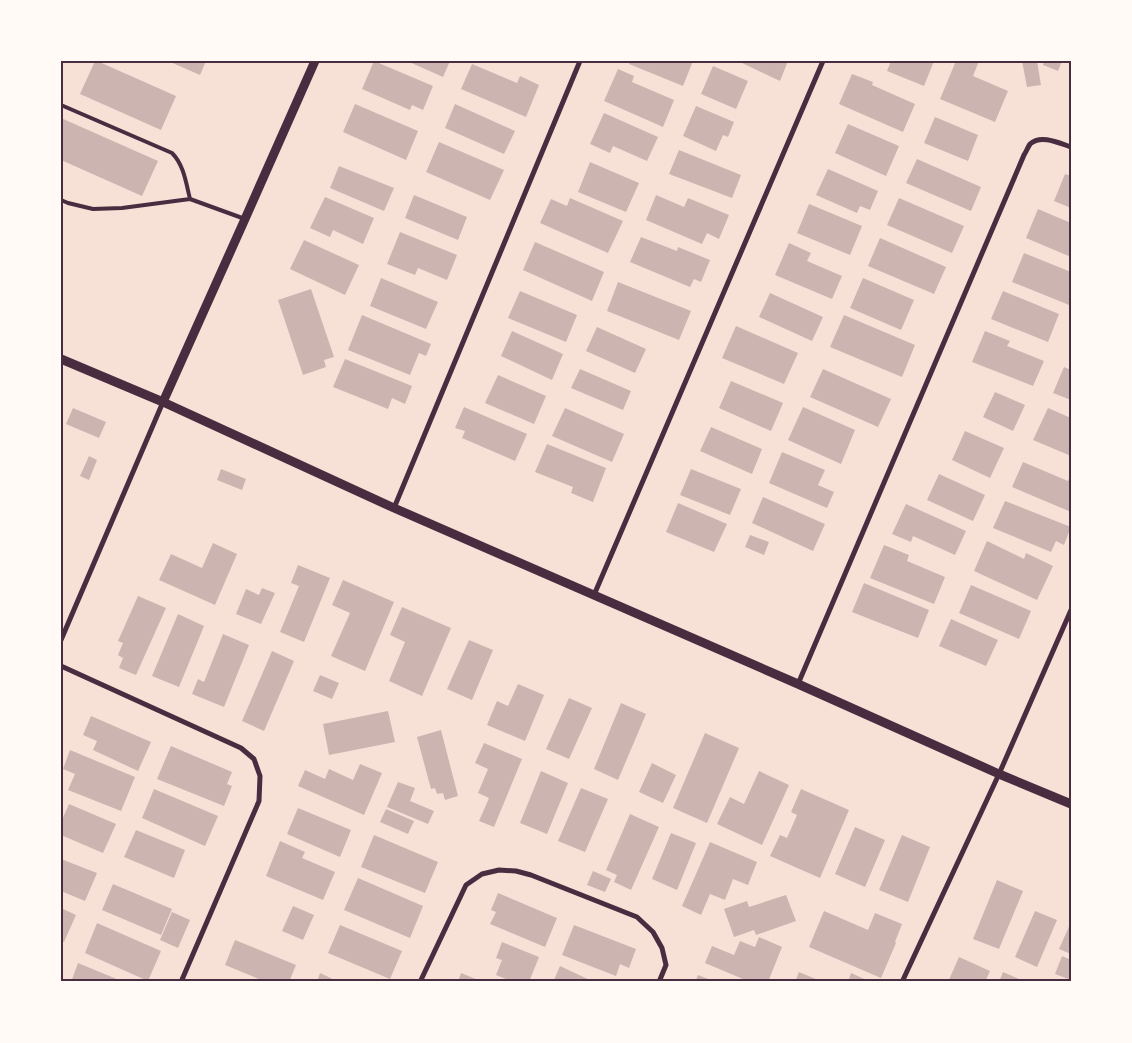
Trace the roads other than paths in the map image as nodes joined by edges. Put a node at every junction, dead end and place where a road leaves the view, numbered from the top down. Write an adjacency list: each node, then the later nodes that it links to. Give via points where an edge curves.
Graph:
1 (315, 61): 8 (street)
2 (580, 61): 11 (street)
3 (823, 61): 12 (street)
4 (61, 105): 6 (lane, via 172,153 182,166)
5 (1071, 147): 16 (street, via 1041,139 1030,145 1024,155)
6 (190, 199): 7 (lane, via 122,208 92,208); 8 (lane)
7 (61, 200)
8 (245, 219): 10 (street)
9 (61, 359): 10 (street)
10 (163, 402): 11 (street); 14 (street)
11 (394, 508): 12 (street)
12 (594, 595): 16 (street)
13 (1071, 610): 17 (street)
14 (61, 640)
15 (61, 666): 19 (street, via 241,748 254,759 260,776 259,801)
16 (798, 684): 17 (street)
17 (999, 774): 18 (street); 22 (street)
18 (1071, 804)
19 (181, 982)
20 (420, 982): 21 (street, via 466,885 482,874 499,870 531,875 637,916 653,932 662,948 666,965)
21 (659, 982)
22 (902, 982)

